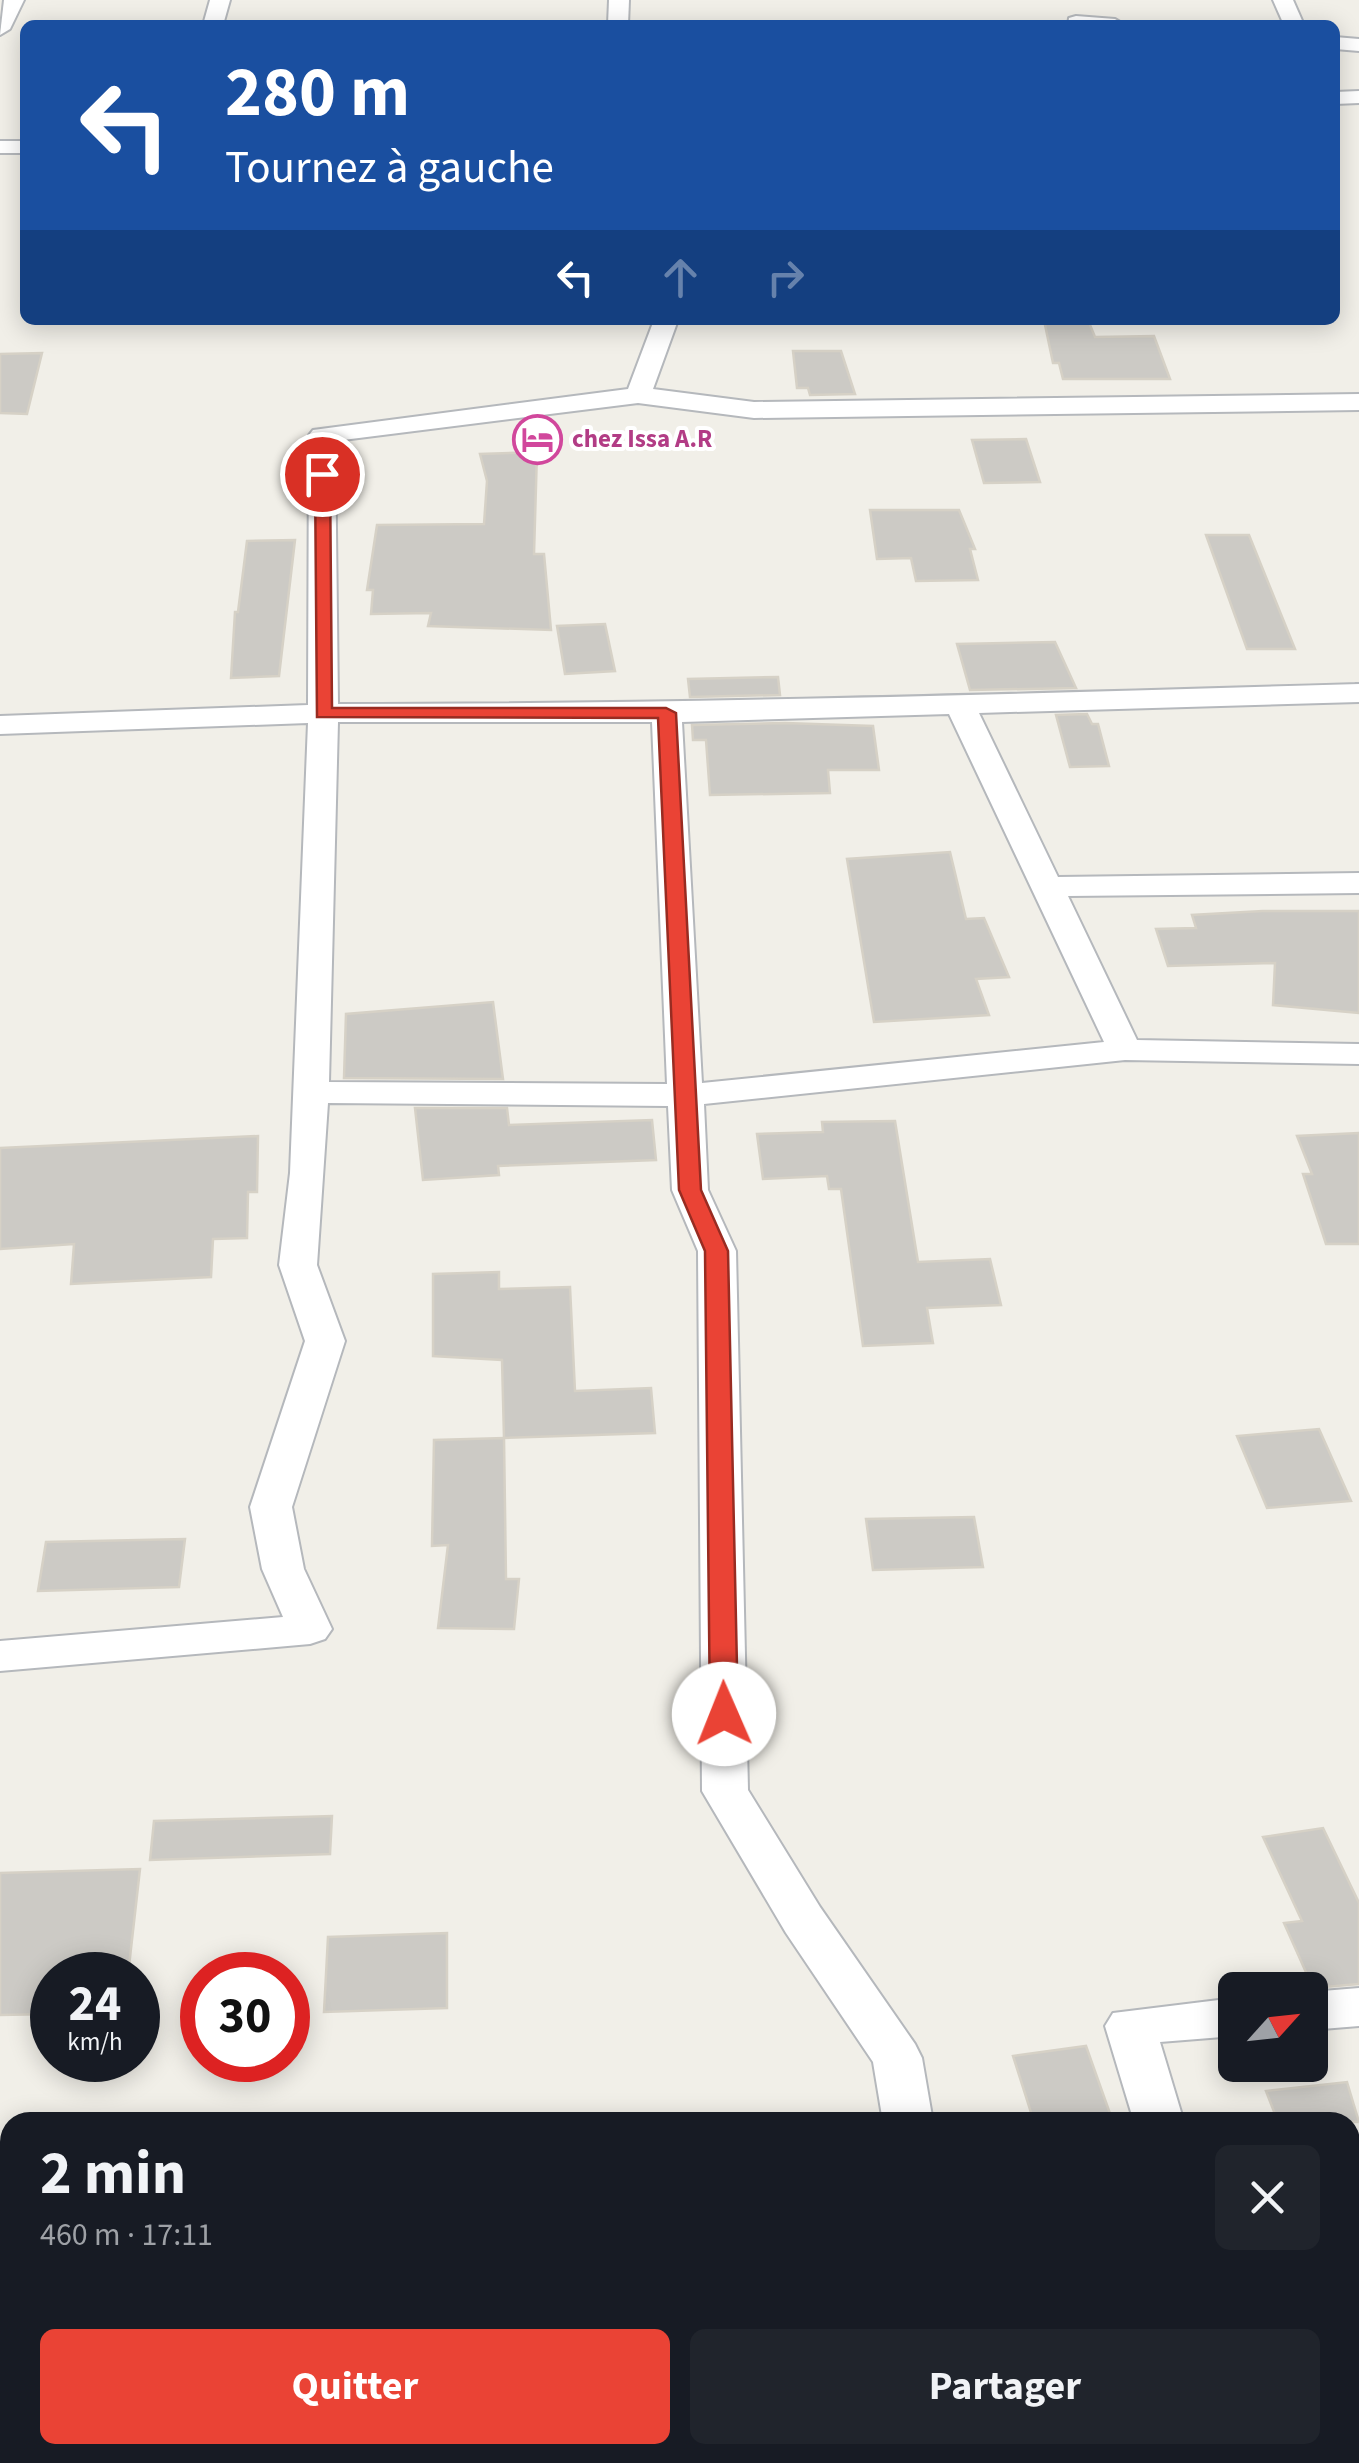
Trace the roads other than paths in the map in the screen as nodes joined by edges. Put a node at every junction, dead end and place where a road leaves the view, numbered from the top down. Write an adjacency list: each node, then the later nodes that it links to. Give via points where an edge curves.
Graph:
1 (14, 0): 2 (street)
2 (0, 29)
3 (664, 325): 4 (street)
4 (638, 395): 5 (street, via 754,410); 8 (street, via 322,435)
5 (1359, 402)
6 (1359, 693): 7 (street)
7 (958, 701): 9 (street); 12 (street)
8 (323, 713): 9 (street); 10 (street); 15 (street)
9 (666, 713): 16 (street)
10 (0, 725)
11 (1359, 884): 12 (street)
12 (1045, 887): 13 (street)
13 (1125, 1050): 14 (street); 16 (street)
14 (1359, 1054)
15 (308, 1092): 16 (street); 17 (street, via 298,1265 324,1341 271,1507 282,1569 310,1630)
16 (685, 1095): 21 (street, via 690,1190 717,1251 725,1791 897,2058)
17 (0, 1656)
18 (1359, 2008): 19 (street)
19 (1328, 2010)
20 (1218, 2018): 22 (street, via 1130,2026)
21 (906, 2112)
22 (1156, 2112)

